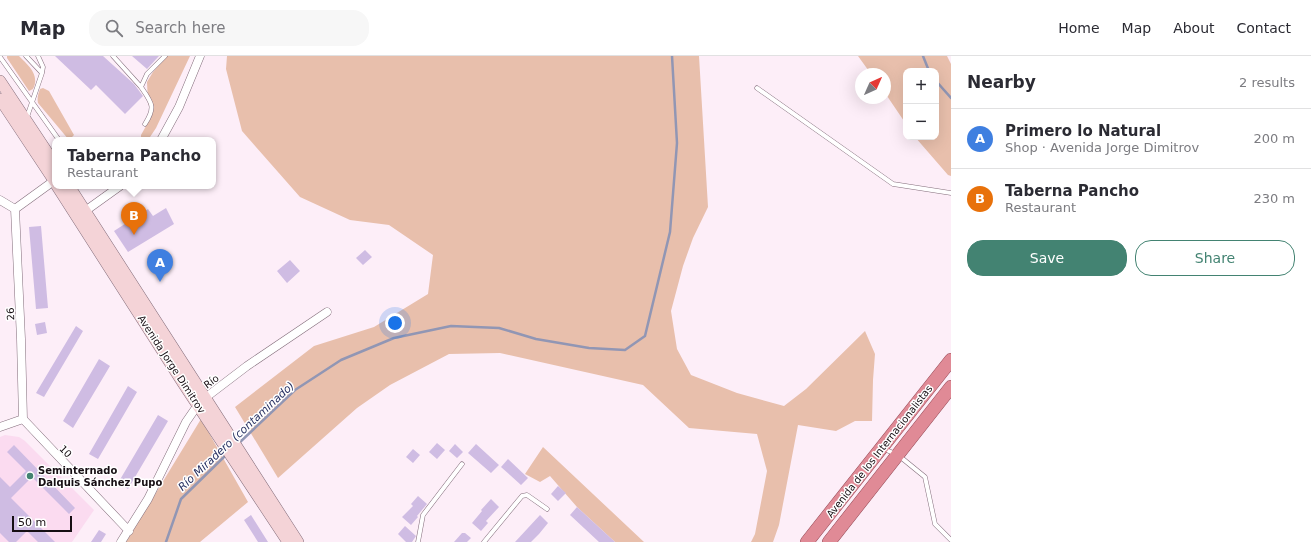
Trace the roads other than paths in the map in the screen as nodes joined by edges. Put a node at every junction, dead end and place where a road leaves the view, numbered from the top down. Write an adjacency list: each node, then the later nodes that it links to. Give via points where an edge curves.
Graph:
1 (26, 56): 7 (lane)
2 (38, 56): 7 (lane, via 43,67)
3 (113, 56): 9 (lane)
4 (165, 56): 9 (lane, via 148,74)
5 (200, 56): 17 (street)
6 (0, 57): 12 (lane)
7 (42, 74): 12 (lane)
8 (0, 81): 13 (main road)
9 (141, 87): 14 (lane, via 151,102 152,110)
10 (757, 88): 24 (lane, via 893,184)
11 (0, 99): 15 (main road, Avenida Jorge Dimitrov)
12 (32, 101): 13 (lane); 16 (lane)
13 (26, 120): 15 (lane); 18 (main road)
14 (145, 124)
15 (23, 133): 19 (main road, Avenida Jorge Dimitrov)
16 (57, 137)
17 (163, 137)
18 (52, 159)
19 (52, 177)
20 (52, 184): 26 (street)
21 (61, 189): 27 (main road, Avenida Jorge Dimitrov)
22 (70, 189): 27 (main road, Avenida Jorge Dimitrov)
23 (116, 189): 27 (street)
24 (951, 192)
25 (0, 200): 26 (street)
26 (15, 208): 32 (street, 26)
27 (81, 214): 31 (main road, Avenida Jorge Dimitrov)
28 (327, 312): 31 (street, Río, via 247,366)
29 (951, 360): 34 (highway, Avenida de los Internacionalistas)
30 (951, 387): 35 (highway, Avenida de los Internacionalistas)
31 (202, 401): 37 (main road, Avenida Jorge Dimitrov); 39 (street, Río, via 186,422 148,499)
32 (23, 419): 33 (street); 39 (street, 10)
33 (0, 427)
34 (881, 448): 35 (lane); 46 (highway, Avenida de los Internacionalistas)
35 (898, 455): 40 (lane, via 925,477 935,524); 47 (highway, Avenida de los Internacionalistas)
36 (462, 464): 44 (lane, via 422,516)
37 (243, 465): 42 (main road, Avenida Jorge Dimitrov); 43 (main road, Avenida Jorge Dimitrov)
38 (547, 509): 45 (lane, via 527,495 522,496)
39 (129, 531): 41 (street, Río)
40 (951, 540)
41 (121, 542)
42 (288, 542)
43 (298, 542)
44 (418, 542)
45 (484, 542)
46 (807, 542)
47 (829, 542)

